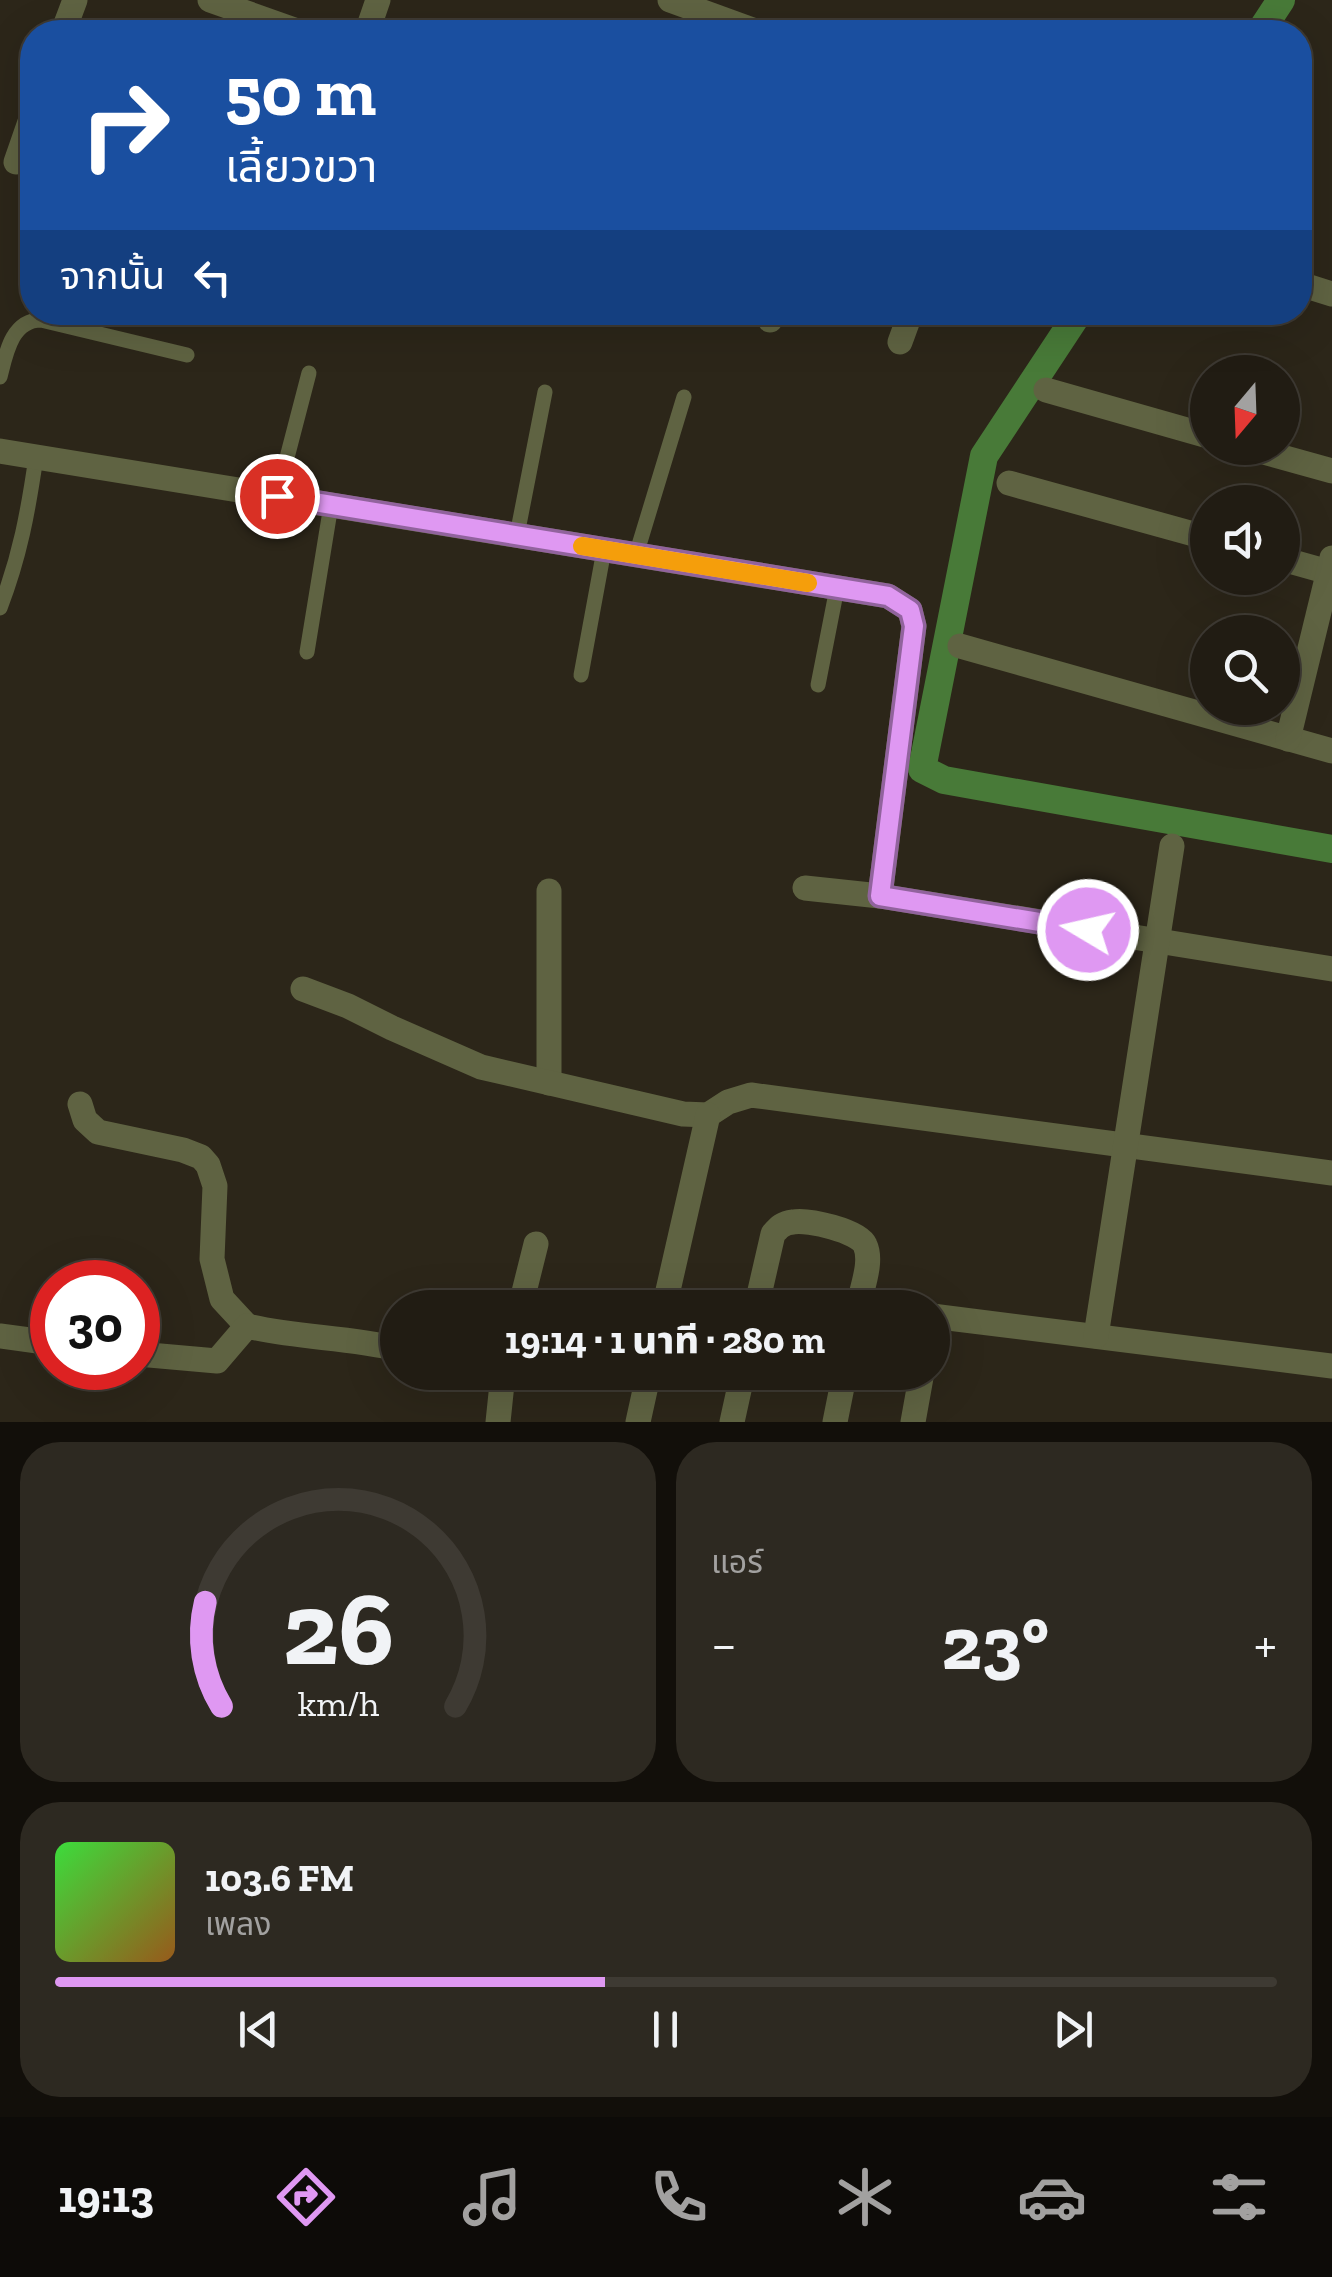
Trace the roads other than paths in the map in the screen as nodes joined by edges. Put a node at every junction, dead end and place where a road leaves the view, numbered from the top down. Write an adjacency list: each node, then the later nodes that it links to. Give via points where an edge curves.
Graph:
1 (210, 0): 3 (street)
2 (670, 0): 4 (street)
3 (252, 20)
4 (725, 20)
5 (20, 150): 6 (street)
6 (16, 162)
7 (21, 325): 13 (lane)
8 (62, 325): 11 (lane)
9 (907, 325): 10 (street)
10 (900, 342)
11 (186, 355)
12 (309, 372): 23 (lane)
13 (0, 376)
14 (1046, 390): 17 (street)
15 (546, 392): 26 (lane)
16 (684, 396): 28 (lane)
17 (1190, 431)
18 (0, 451): 19 (street)
19 (36, 457): 23 (street); 32 (lane, via 26,527)
20 (1300, 462): 21 (street)
21 (1332, 471)
22 (1010, 483): 25 (street)
23 (277, 496): 24 (street)
24 (331, 505): 26 (street); 34 (lane)
25 (1190, 533)
26 (516, 535): 27 (street)
27 (604, 550): 28 (street); 35 (lane)
28 (636, 555): 31 (street)
29 (1300, 562): 30 (street)
30 (1331, 568): 37 (street)
31 (837, 588): 36 (lane); 42 (street, via 888,596 910,610 914,626)
32 (0, 608)
33 (960, 646): 37 (street)
34 (307, 652)
35 (581, 675)
36 (818, 685)
37 (1288, 739): 38 (street)
38 (1332, 752)
39 (1172, 846): 43 (street)
40 (805, 888): 42 (street)
41 (548, 891): 46 (street)
42 (880, 896): 43 (street)
43 (1158, 941): 44 (street); 49 (street)
44 (1332, 969)
45 (303, 989): 46 (street, via 480,1067)
46 (549, 1082): 48 (street)
47 (80, 1104): 57 (street, via 98,1132 183,1150 208,1166 215,1186 212,1259 222,1299)
48 (708, 1115): 49 (street, via 751,1094); 53 (street)
49 (1125, 1146): 50 (street); 59 (street)
50 (1332, 1173)
51 (536, 1244): 52 (street)
52 (524, 1290)
53 (668, 1290)
54 (760, 1290): 55 (street, via 773,1234 798,1220 863,1240)
55 (864, 1290)
56 (950, 1319): 59 (street)
57 (247, 1326): 61 (street); 62 (street, via 216,1361)
58 (0, 1336): 60 (street)
59 (1096, 1336): 63 (street)
60 (30, 1340)
61 (380, 1344)
62 (160, 1356)
63 (1332, 1366)
64 (500, 1390): 69 (street)
65 (645, 1390): 70 (street)
66 (738, 1390): 71 (street)
67 (841, 1390): 72 (street)
68 (919, 1390): 73 (street)
69 (498, 1422)
70 (638, 1422)
71 (732, 1422)
72 (835, 1422)
73 (913, 1422)

